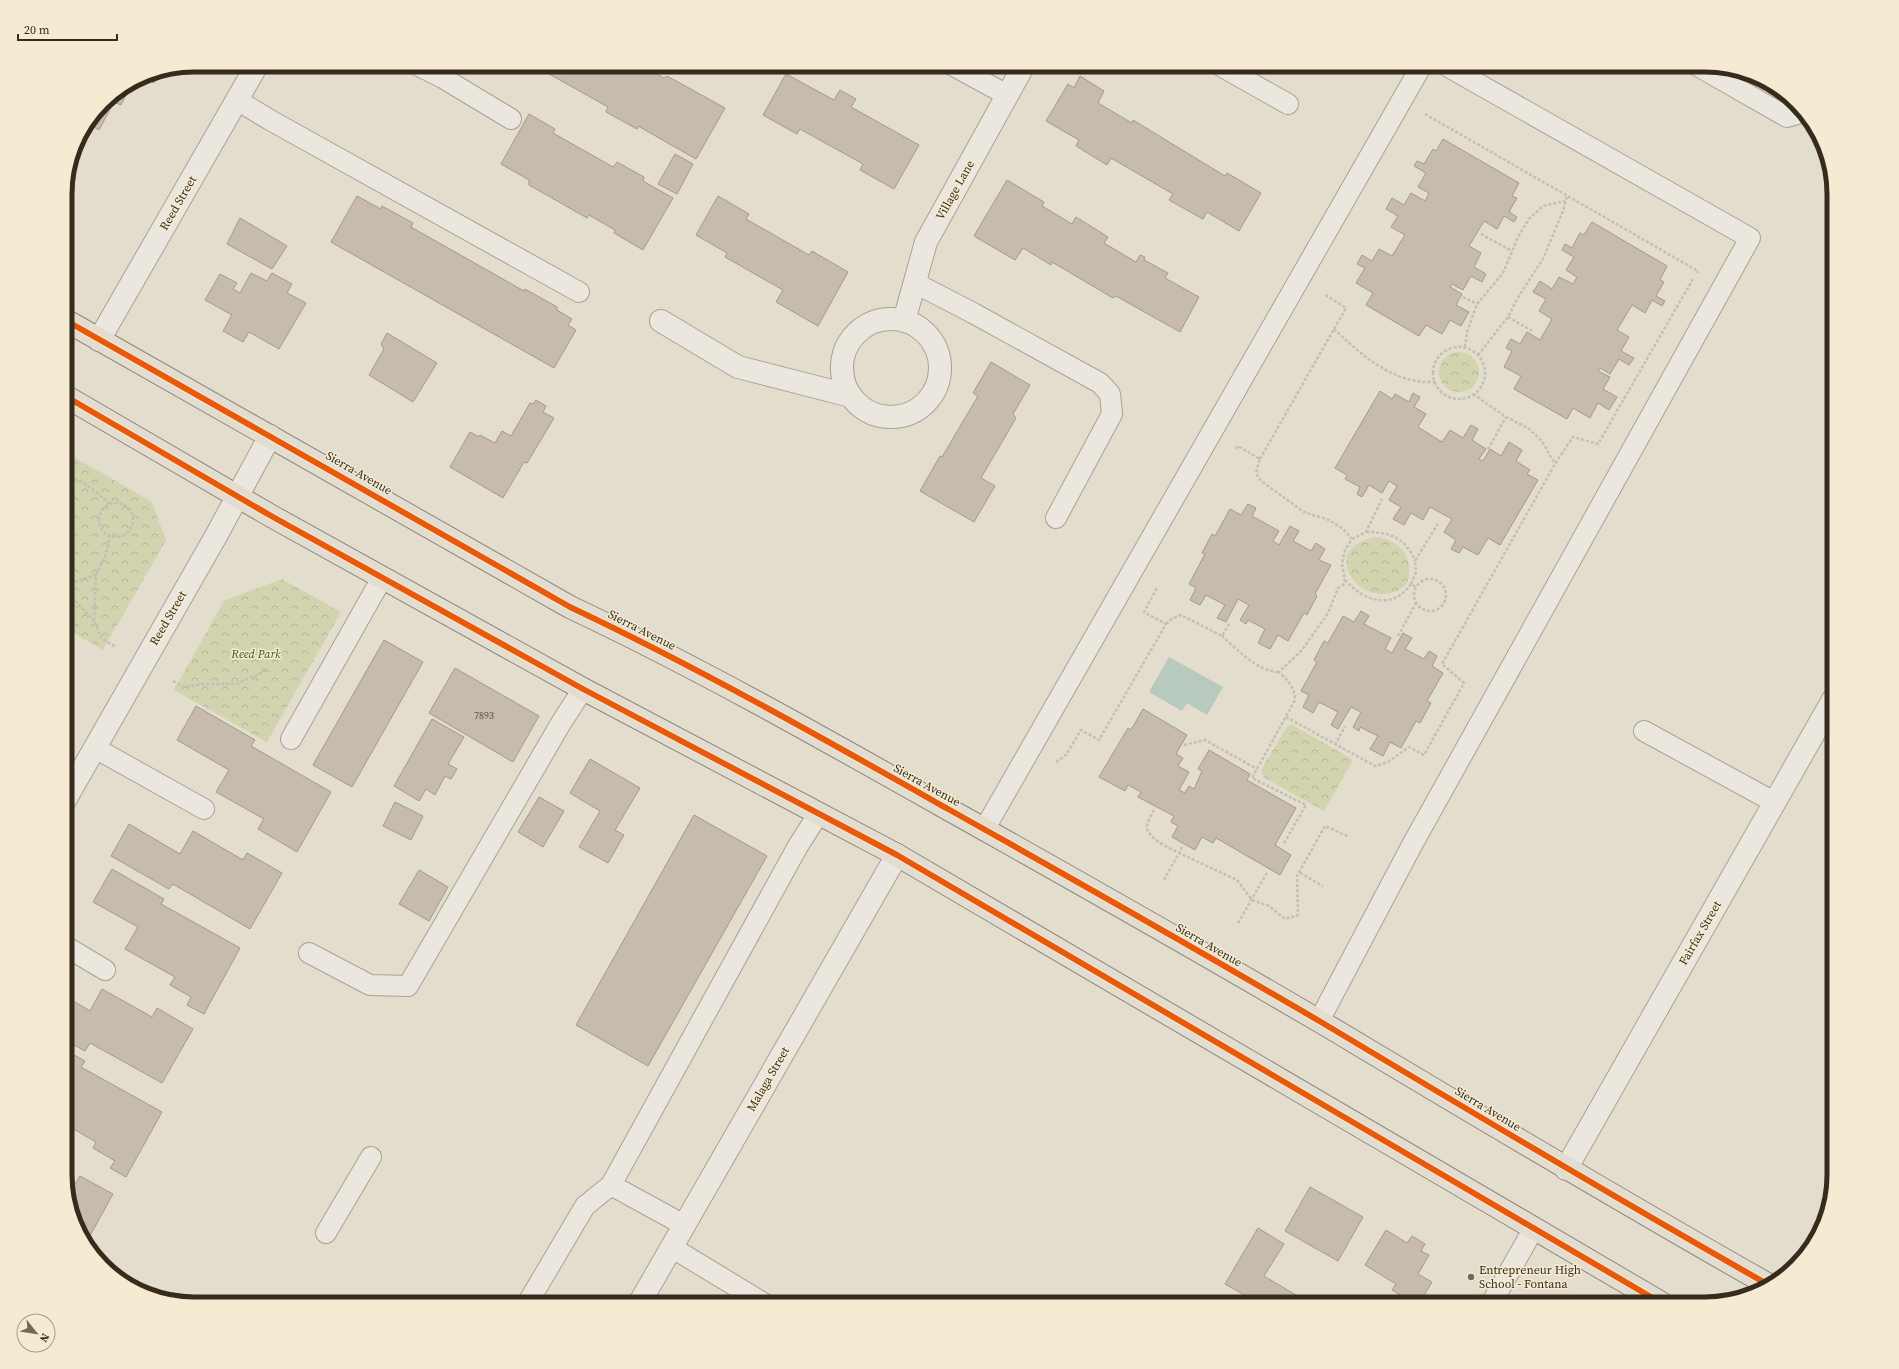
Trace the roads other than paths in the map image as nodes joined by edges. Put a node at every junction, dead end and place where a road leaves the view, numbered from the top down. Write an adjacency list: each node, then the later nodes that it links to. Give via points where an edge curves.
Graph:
1 (253, 72): 10 (street, Reed Street)
2 (431, 72): 13 (lane)
3 (965, 72): 9 (lane)
4 (1020, 72): 9 (street, Village Lane)
5 (1231, 72): 11 (lane)
6 (1418, 72): 35 (lane)
7 (1457, 72): 40 (lane, via 1750,238 1412,845)
8 (1708, 72): 12 (lane, via 1787,117)
9 (1007, 95): 14 (street, Village Lane, via 926,242)
10 (237, 100): 15 (lane); 19 (street, Reed Street)
11 (1288, 104)
12 (1797, 114)
13 (511, 119)
14 (915, 283): 17 (street, Village Lane); 24 (lane, via 1100,383 1110,394 1112,414)
15 (579, 292)
16 (661, 321): 20 (street, via 738,367)
17 (904, 321): 20 (street, via 889,319 874,322 861,329 851,340 844,353 842,368 844,383); 20 (street, via 918,328 929,338 937,352 940,367 937,383 930,397 920,408 906,415 890,417 875,415 861,408)
18 (72, 324): 19 (main road, Sierra Avenue)
19 (99, 340): 22 (main road, Sierra Avenue)
20 (851, 396)
21 (72, 400): 23 (main road)
22 (270, 436): 23 (street, Reed Street); 35 (main road, Sierra Avenue, via 570,607 775,712)
23 (237, 494): 25 (main road); 30 (street, Reed Street)
24 (1056, 518)
25 (382, 578): 26 (main road); 29 (lane)
26 (583, 689): 34 (main road); 38 (lane, via 408,986 370,985)
27 (1827, 710): 32 (street, Fairfax Street)
28 (1644, 731): 32 (lane)
29 (291, 739)
30 (95, 748): 31 (street, Reed Street); 33 (lane)
31 (72, 788)
32 (1774, 802): 42 (street, Fairfax Street)
33 (204, 809)
34 (819, 813): 36 (main road); 43 (lane)
35 (984, 830): 40 (main road, Sierra Avenue)
36 (897, 855): 44 (street, Malaga Street); 45 (main road)
37 (72, 950): 39 (lane)
38 (309, 953)
39 (105, 970)
40 (1319, 1021): 42 (main road, Sierra Avenue)
41 (372, 1157): 46 (lane)
42 (1566, 1169): 48 (main road, Sierra Avenue)
43 (616, 1176): 44 (lane); 49 (lane, via 585,1206)
44 (684, 1225): 47 (street, Malaga Street)
45 (1534, 1228): 52 (lane); 53 (main road)
46 (326, 1233)
47 (671, 1247): 50 (street, Malaga Street); 51 (lane)
48 (1764, 1282)
49 (531, 1297)
50 (643, 1297)
51 (753, 1297)
52 (1494, 1297)
53 (1651, 1297)

